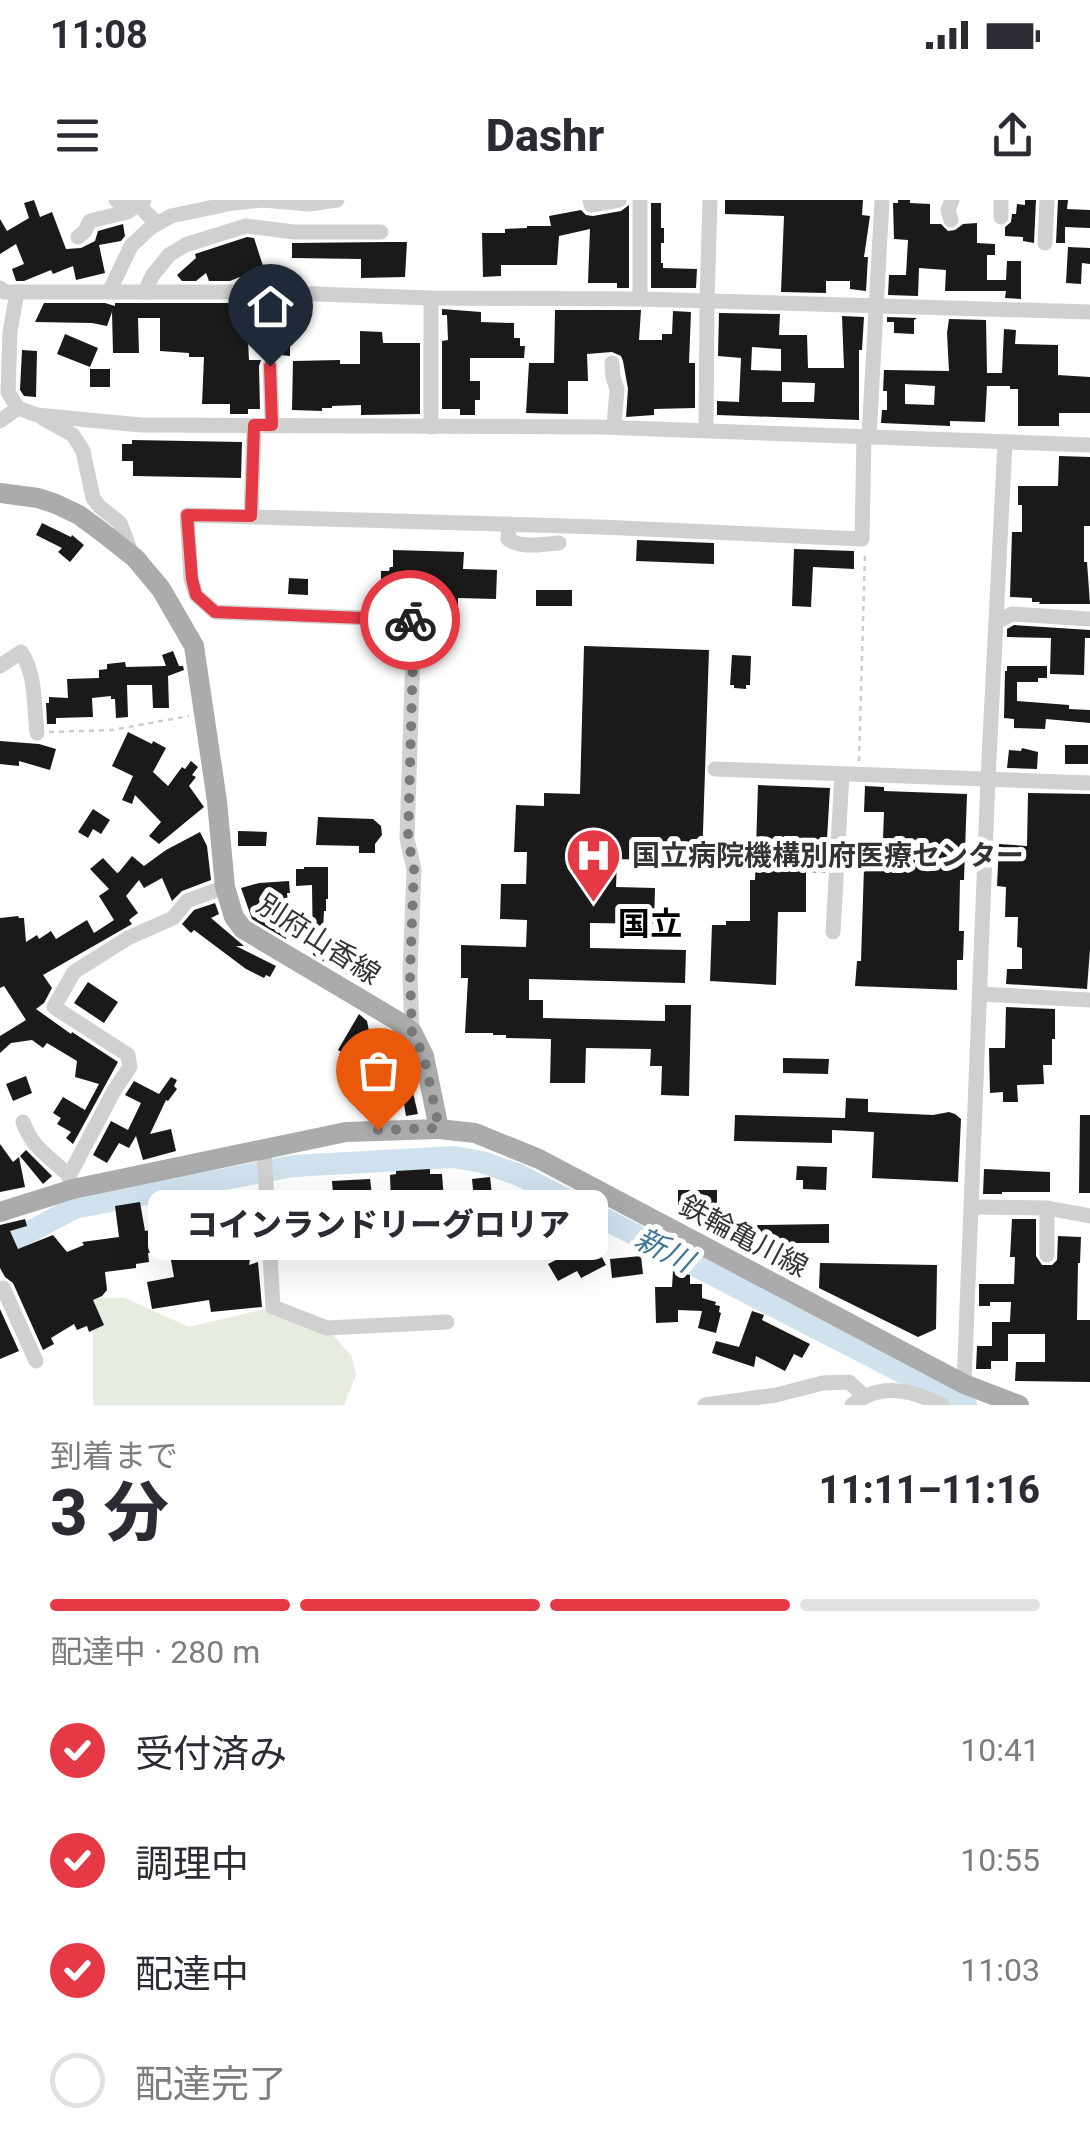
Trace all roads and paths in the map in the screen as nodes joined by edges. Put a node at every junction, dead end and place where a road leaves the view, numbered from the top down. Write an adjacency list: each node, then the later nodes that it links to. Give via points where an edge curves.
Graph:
1 (116, 200): 11 (street)
2 (336, 200): 14 (street, via 233,203)
3 (590, 200): 4 (street)
4 (619, 200)
5 (640, 200): 23 (street)
6 (710, 200): 24 (street)
7 (882, 200): 25 (street)
8 (952, 200): 13 (street)
9 (1001, 200): 12 (street)
10 (1048, 200): 17 (street)
11 (140, 203): 14 (street); 16 (street, via 90,221)
12 (1001, 218)
13 (951, 220)
14 (157, 223): 19 (street, via 131,246)
15 (380, 232): 20 (street, via 246,226 168,254)
16 (78, 236)
17 (1044, 243)
18 (8, 290): 19 (street); 27 (street)
19 (109, 292): 20 (street)
20 (145, 292): 21 (street)
21 (259, 292): 22 (street); 28 (street)
22 (430, 298): 23 (street); 36 (street)
23 (640, 299): 24 (street)
24 (706, 301): 25 (street); 38 (street)
25 (877, 306): 26 (street); 39 (street)
26 (1090, 312)
27 (5, 333): 31 (street, via 8,392)
28 (259, 334)
29 (612, 364): 37 (street)
30 (270, 366): 35 (street)
31 (18, 408): 32 (street); 33 (street)
32 (37, 415): 34 (street, via 140,426); 47 (street, via 72,435 84,451 92,498 120,523)
33 (0, 421)
34 (254, 425): 35 (street); 43 (street)
35 (272, 425): 36 (street)
36 (432, 427): 37 (street)
37 (614, 427): 38 (street)
38 (706, 430): 39 (street)
39 (867, 437): 40 (street); 45 (street)
40 (1006, 442): 41 (street); 49 (street)
41 (1090, 445)
42 (0, 493): 47 (main road, 別府山香線, via 38,498 80,515)
43 (251, 516): 44 (street); 61 (street, via 187,515 196,595 215,612 414,620)
44 (509, 524): 45 (street); 46 (street, via 513,543)
45 (862, 539): 54 (path)
46 (559, 542)
47 (135, 558): 51 (main road, 別府山香線, via 162,589 194,646)
48 (1090, 619): 49 (street, via 1012,614)
49 (996, 622): 55 (street)
50 (0, 666): 52 (street, via 21,652 27,660)
51 (205, 713): 52 (path, via 112,730); 57 (main road, 別府山香線)
52 (37, 733)
53 (715, 769): 54 (street)
54 (850, 775): 55 (street); 58 (street)
55 (988, 779): 56 (street); 59 (street)
56 (1090, 783)
57 (226, 887): 61 (main road, 別府山香線, via 243,929); 65 (street, via 186,901 173,918 74,972 54,1007 128,1055 130,1067)
58 (833, 932)
59 (980, 994): 60 (street); 66 (street)
60 (1090, 1000)
61 (412, 1032): 63 (main road, via 424,1056)
62 (23, 1122): 65 (street, via 36,1148)
63 (439, 1128): 64 (main road, via 346,1132); 74 (main road, 鉄輪亀川線, via 475,1133 539,1159)
64 (264, 1149): 65 (main road); 72 (street, via 272,1307 327,1328)
65 (71, 1182): 68 (main road)
66 (972, 1207): 67 (street); 74 (street)
67 (1047, 1208): 69 (street); 70 (street)
68 (0, 1212)
69 (1090, 1216)
70 (1047, 1255)
71 (0, 1290): 73 (street)
72 (447, 1322)
73 (36, 1360)
74 (964, 1384): 78 (main road, 鉄輪亀川線)
75 (858, 1401): 76 (street, via 849,1382); 77 (street, via 902,1390)
76 (705, 1405)
77 (942, 1405)
78 (1019, 1405)

